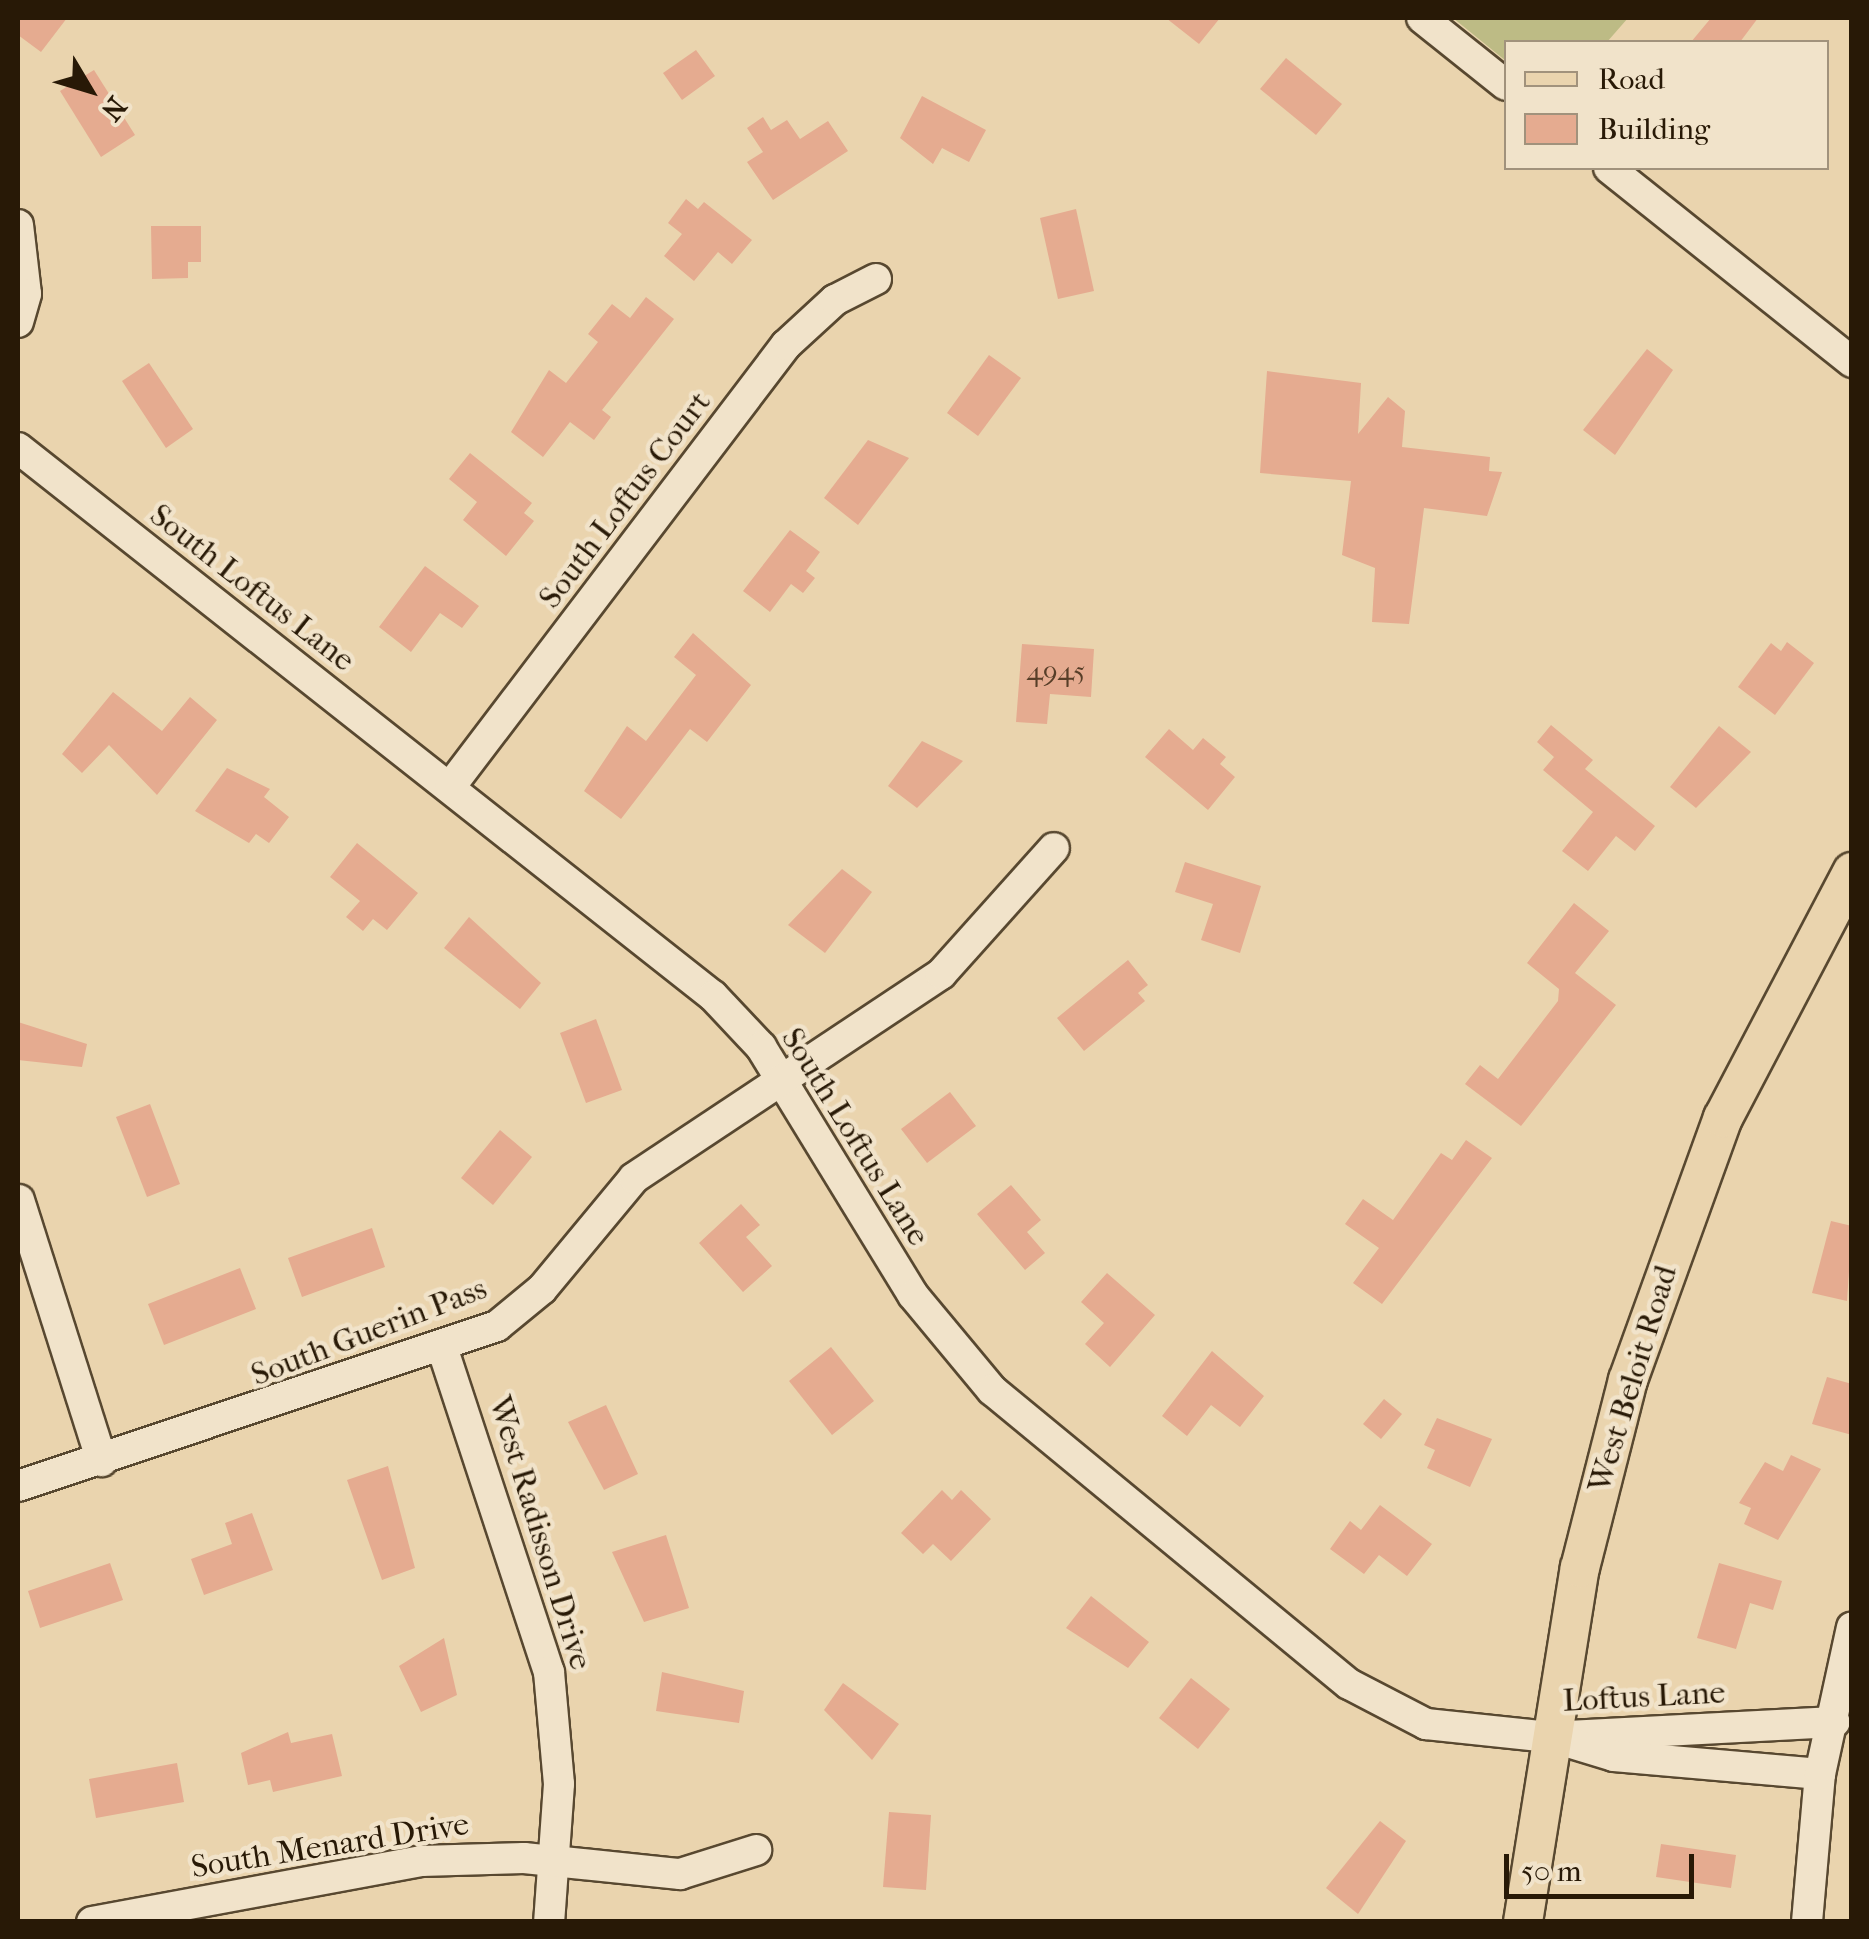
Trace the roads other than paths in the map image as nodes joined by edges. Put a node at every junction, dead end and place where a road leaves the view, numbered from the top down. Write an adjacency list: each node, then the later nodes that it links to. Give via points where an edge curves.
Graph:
1 (1422, 18): 2 (street)
2 (1504, 83)
3 (1612, 170): 7 (street)
4 (18, 225): 6 (street, via 26,294)
5 (876, 279): 9 (street, South Loftus Court, via 835,300 786,345)
6 (18, 322)
7 (1852, 362)
8 (18, 448): 9 (street, South Loftus Lane)
9 (450, 787): 12 (street, South Loftus Lane, via 713,996)
10 (1054, 848): 12 (street, South Guerin Pass, via 941,974)
11 (1852, 872): 19 (main road, West Beloit Road, via 1731,1101 1650,1311 1595,1503)
12 (782, 1081): 14 (street, South Guerin Pass, via 634,1178 520,1310); 19 (street, South Loftus Lane, via 913,1296 1044,1438 1380,1704 1426,1724)
13 (18, 1200): 15 (street)
14 (442, 1347): 15 (street, South Guerin Pass); 22 (street, West Radisson Drive, via 549,1672)
15 (102, 1461): 16 (street, South Guerin Pass)
16 (18, 1486)
17 (1852, 1627): 18 (street)
18 (1835, 1722): 19 (street, Loftus Lane); 20 (street)
19 (1549, 1737): 20 (street, Loftus Lane, via 1614,1756); 25 (main road, West Beloit Road)
20 (1820, 1774): 26 (street)
21 (756, 1850): 22 (street, South Menard Drive, via 680,1874)
22 (555, 1861): 23 (street, South Menard Drive, via 421,1862); 24 (street, West Radisson Drive)
23 (92, 1922)
24 (550, 1922)
25 (1522, 1922)
26 (1808, 1922)

